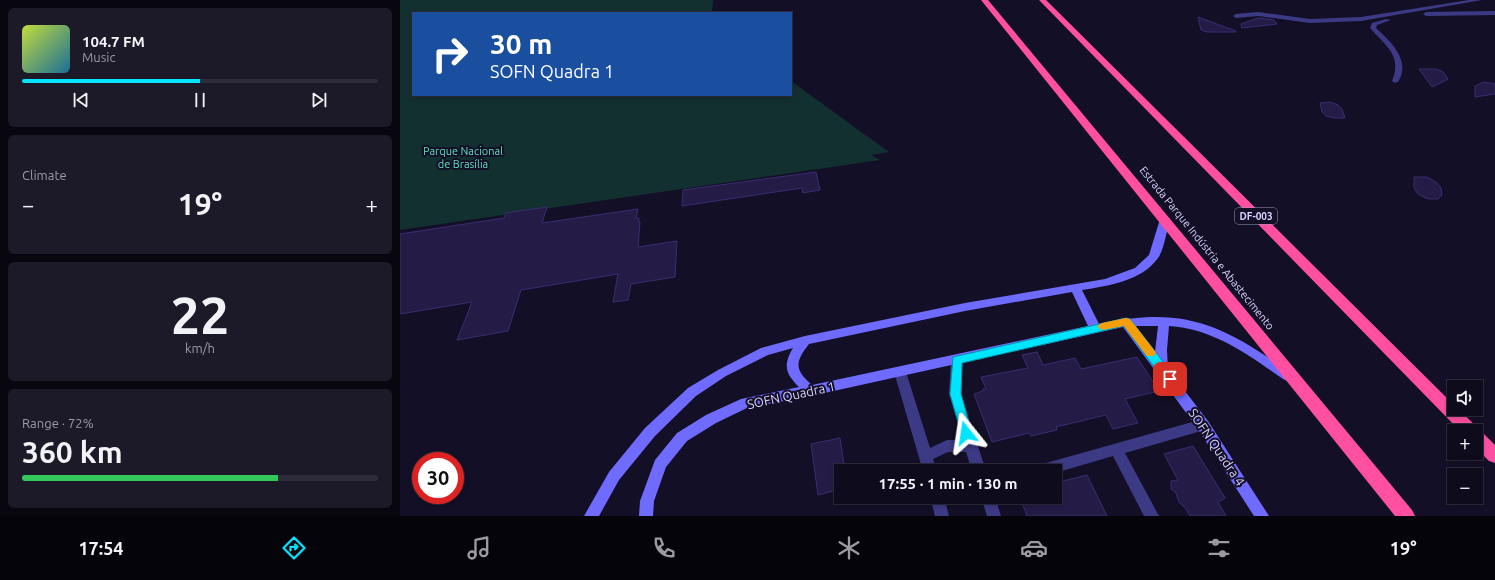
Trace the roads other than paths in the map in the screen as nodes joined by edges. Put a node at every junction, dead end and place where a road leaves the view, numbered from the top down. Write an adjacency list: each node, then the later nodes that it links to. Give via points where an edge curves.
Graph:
1 (984, 0): 7 (highway, Estrada Parque Indústria e Abastecimento)
2 (1042, 0): 18 (highway, DF-003)
3 (1480, 0): 5 (street, via 1361,19 1310,20 1258,14)
4 (1495, 13): 6 (street, via 1422,14 1374,24 1373,28 1397,56 1399,75)
5 (1236, 16)
6 (1395, 81)
7 (1165, 219): 8 (street, via 1154,256 1139,270 1107,282); 16 (highway, Estrada Parque Indústria e Abastecimento)
8 (1075, 287): 11 (street); 12 (street)
9 (1126, 322): 10 (street, SOFN Quadra 1); 11 (street, SOFN Quadra 1); 14 (street, SOFN Quadra 4)
10 (1164, 322): 14 (street); 16 (street, SOFN Quadra 1, via 1194,325 1220,334 1247,348)
11 (1095, 328): 13 (street, SOFN Quadra 1)
12 (805, 340): 17 (street, via 796,352 792,364 796,378); 30 (street, via 765,351 692,392 650,432 614,476)
13 (957, 360): 15 (street, SOFN Quadra 1); 21 (street, via 955,394)
14 (1162, 368): 19 (street, SOFN Quadra 4)
15 (900, 372): 17 (street, SOFN Quadra 1); 23 (street)
16 (1298, 384): 36 (highway, Estrada Parque Indústria e Abastecimento)
17 (811, 391): 31 (street, SOFN Quadra 1, via 744,403 710,419 682,437 660,464 647,501)
18 (1463, 424)
19 (1203, 425): 22 (street); 35 (street, SOFN Quadra 4)
20 (1483, 444): 24 (highway)
21 (970, 446): 23 (street, via 948,446); 26 (street)
22 (1117, 450): 27 (street); 34 (street)
23 (926, 456): 25 (street)
24 (1495, 456)
25 (928, 464)
26 (976, 464)
27 (1062, 465)
28 (939, 504): 32 (street)
29 (990, 504): 33 (street)
30 (591, 516)
31 (646, 516)
32 (942, 516)
33 (994, 516)
34 (1152, 516)
35 (1262, 516)
36 (1406, 516)

